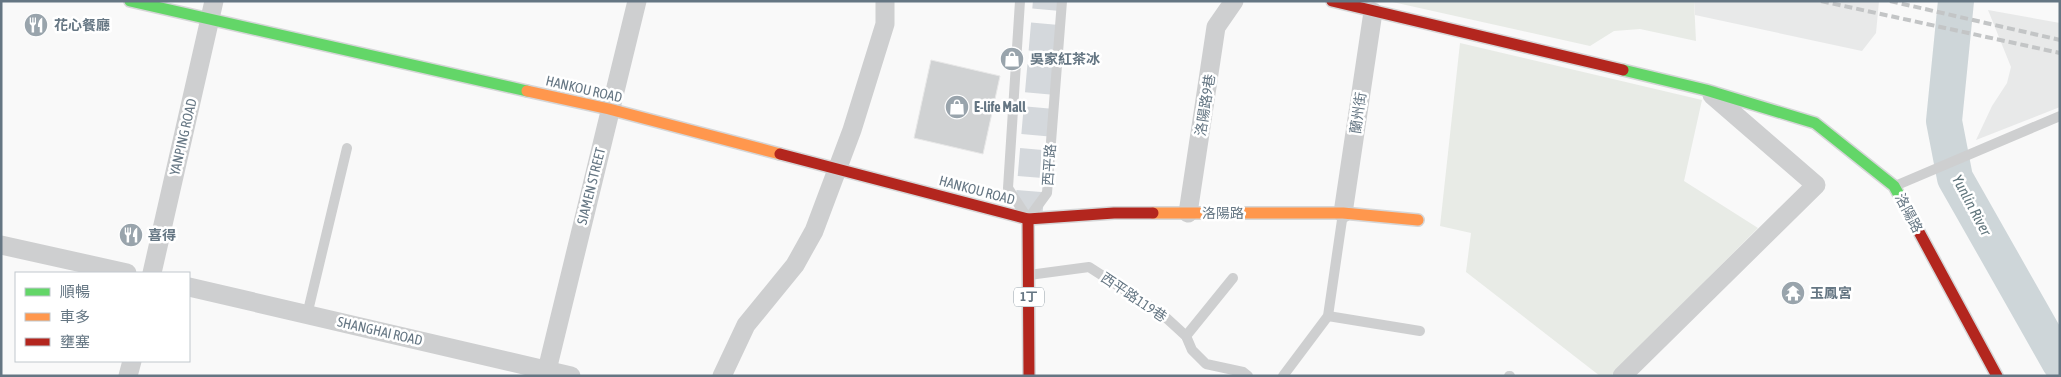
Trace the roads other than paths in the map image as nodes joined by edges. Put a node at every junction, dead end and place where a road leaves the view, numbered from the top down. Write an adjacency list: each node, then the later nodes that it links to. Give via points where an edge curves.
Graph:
1 (130, 1): 8 (street, HANKOU ROAD)
2 (636, 1): 11 (street, SIAMEN STREET)
3 (885, 1): 14 (street, via 885,24 852,130)
4 (1020, 1): 18 (lane, via 1008,188)
5 (1062, 1): 18 (lane, 西平路, via 1047,193)
6 (1234, 1): 16 (street, 洛陽路9巷, via 1216,27)
7 (1332, 1): 9 (street, 洛陽路)
8 (212, 10): 11 (street, HANKOU ROAD); 22 (street, YANPING ROAD)
9 (1373, 12): 10 (street, 洛陽路); 17 (street, 蘭州街)
10 (1706, 90): 15 (street, 洛陽路, via 1815,123); 38 (street, 洛陽路, via 1816,185)
11 (609, 109): 14 (street, HANKOU ROAD); 31 (street, SIAMEN STREET)
12 (2060, 116): 15 (lane)
13 (347, 148): 26 (lane)
14 (836, 169): 18 (street, HANKOU ROAD); 34 (street, via 814,231 795,265 746,325)
15 (1894, 186): 39 (street, 洛陽路)
16 (1188, 213): 17 (street, 洛陽路); 18 (street, 洛陽路, via 1114,213)
17 (1343, 213): 19 (street, 洛陽路); 27 (lane)
18 (1028, 219): 23 (street, 1丁)
19 (1418, 220)
20 (1, 245): 21 (street)
21 (122, 272)
22 (152, 272)
23 (1029, 274): 29 (lane, 西平路119巷, via 1089,267 1162,314); 35 (street, 1丁)
24 (1233, 278): 29 (lane)
25 (190, 287): 26 (street, SHANGHAI ROAD)
26 (308, 314): 31 (street, SHANGHAI ROAD)
27 (1328, 316): 28 (lane); 37 (lane)
28 (1420, 331)
29 (1186, 336): 36 (lane, 西平路119巷, via 1192,350 1206,364)
30 (132, 362): 32 (street)
31 (547, 370): 33 (street, SHANGHAI ROAD)
32 (128, 376)
33 (571, 376)
34 (722, 376)
35 (1029, 376)
36 (1248, 376)
37 (1283, 376)
38 (1622, 376)
39 (1997, 376)

